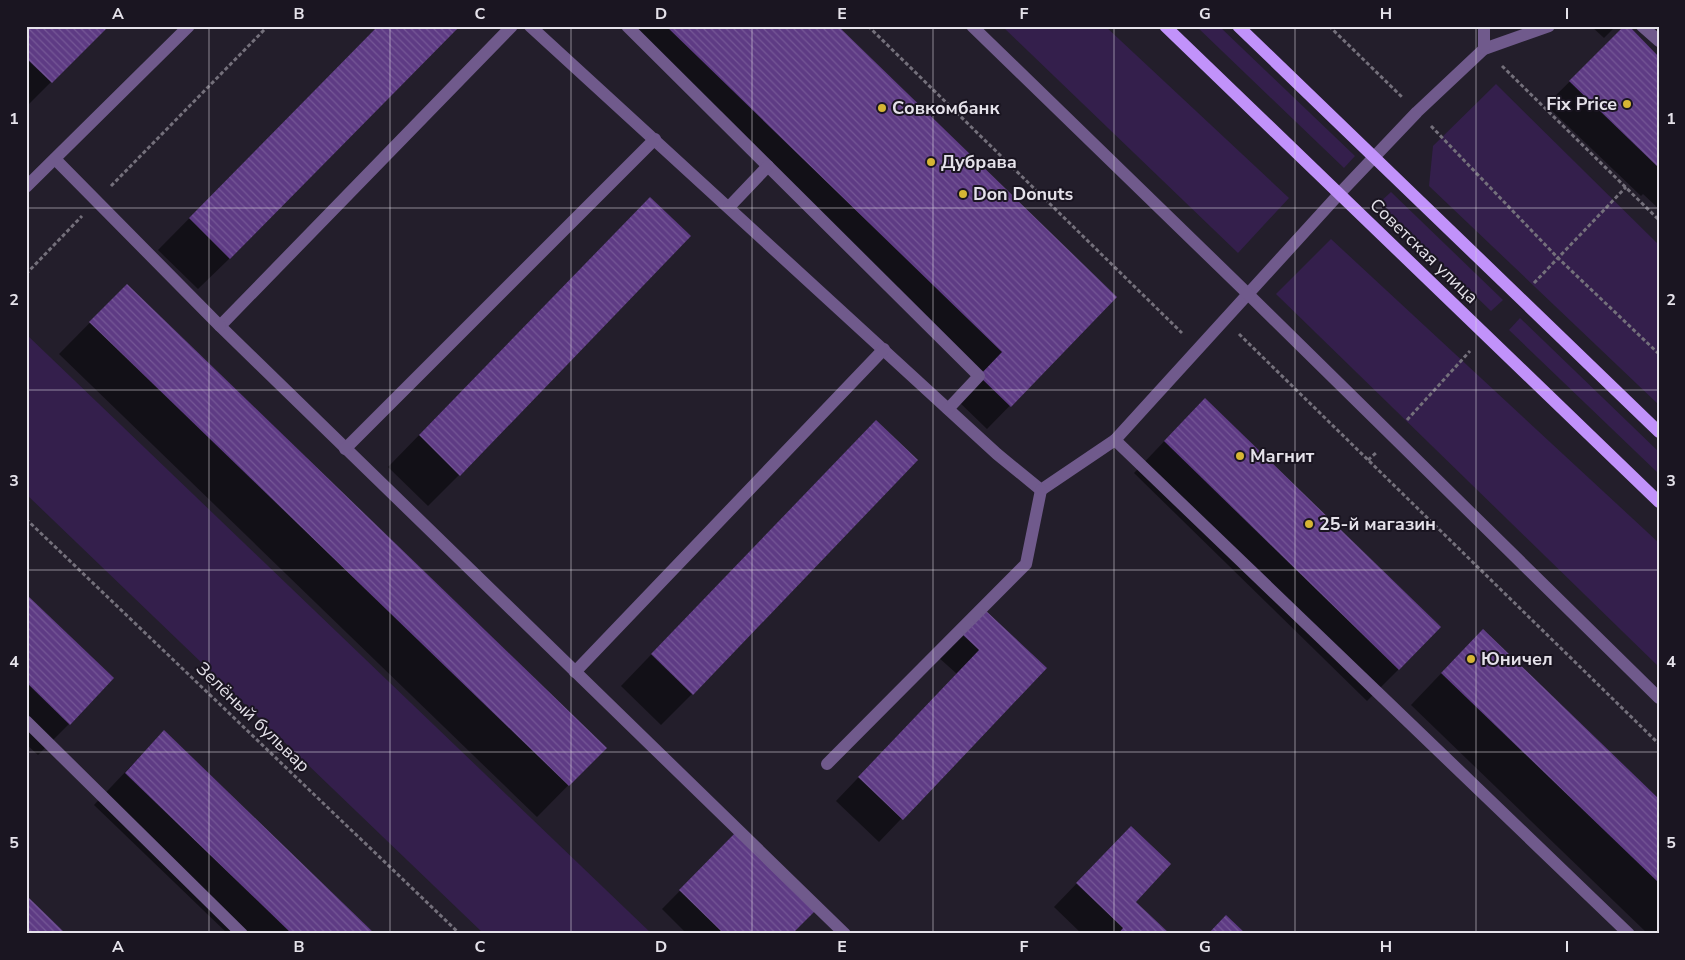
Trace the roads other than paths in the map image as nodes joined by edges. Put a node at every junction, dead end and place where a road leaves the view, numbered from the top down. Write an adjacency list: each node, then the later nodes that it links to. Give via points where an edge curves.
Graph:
1 (189, 26): 15 (street)
2 (512, 26): 21 (street)
3 (530, 26): 13 (street)
4 (627, 26): 16 (street)
5 (972, 26): 20 (street)
6 (1165, 26): 18 (main road, Советская улица)
7 (1238, 26): 14 (main road, Советская улица)
8 (1484, 26): 12 (street)
9 (1549, 26): 12 (street)
10 (1642, 26): 11 (street)
11 (1659, 40)
12 (1484, 49): 14 (street)
13 (655, 139): 19 (street); 26 (street)
14 (1374, 158): 18 (street); 24 (main road, Советская улица)
15 (55, 159): 17 (street); 21 (street)
16 (768, 166): 19 (street); 23 (street, via 979,376)
17 (26, 187)
18 (1340, 194): 20 (street); 28 (main road, Советская улица)
19 (729, 207): 22 (street)
20 (1248, 294): 25 (street); 30 (street)
21 (220, 326): 26 (street)
22 (884, 349): 23 (street); 29 (street)
23 (948, 409): 27 (street)
24 (1659, 432)
25 (1115, 440): 27 (street); 35 (street)
26 (346, 449): 29 (street)
27 (1041, 490): 32 (street, via 1026,564)
28 (1659, 502)
29 (575, 672): 34 (street)
30 (1659, 698)
31 (26, 722): 33 (street)
32 (827, 764)
33 (242, 934)
34 (845, 934)
35 (1629, 934)

